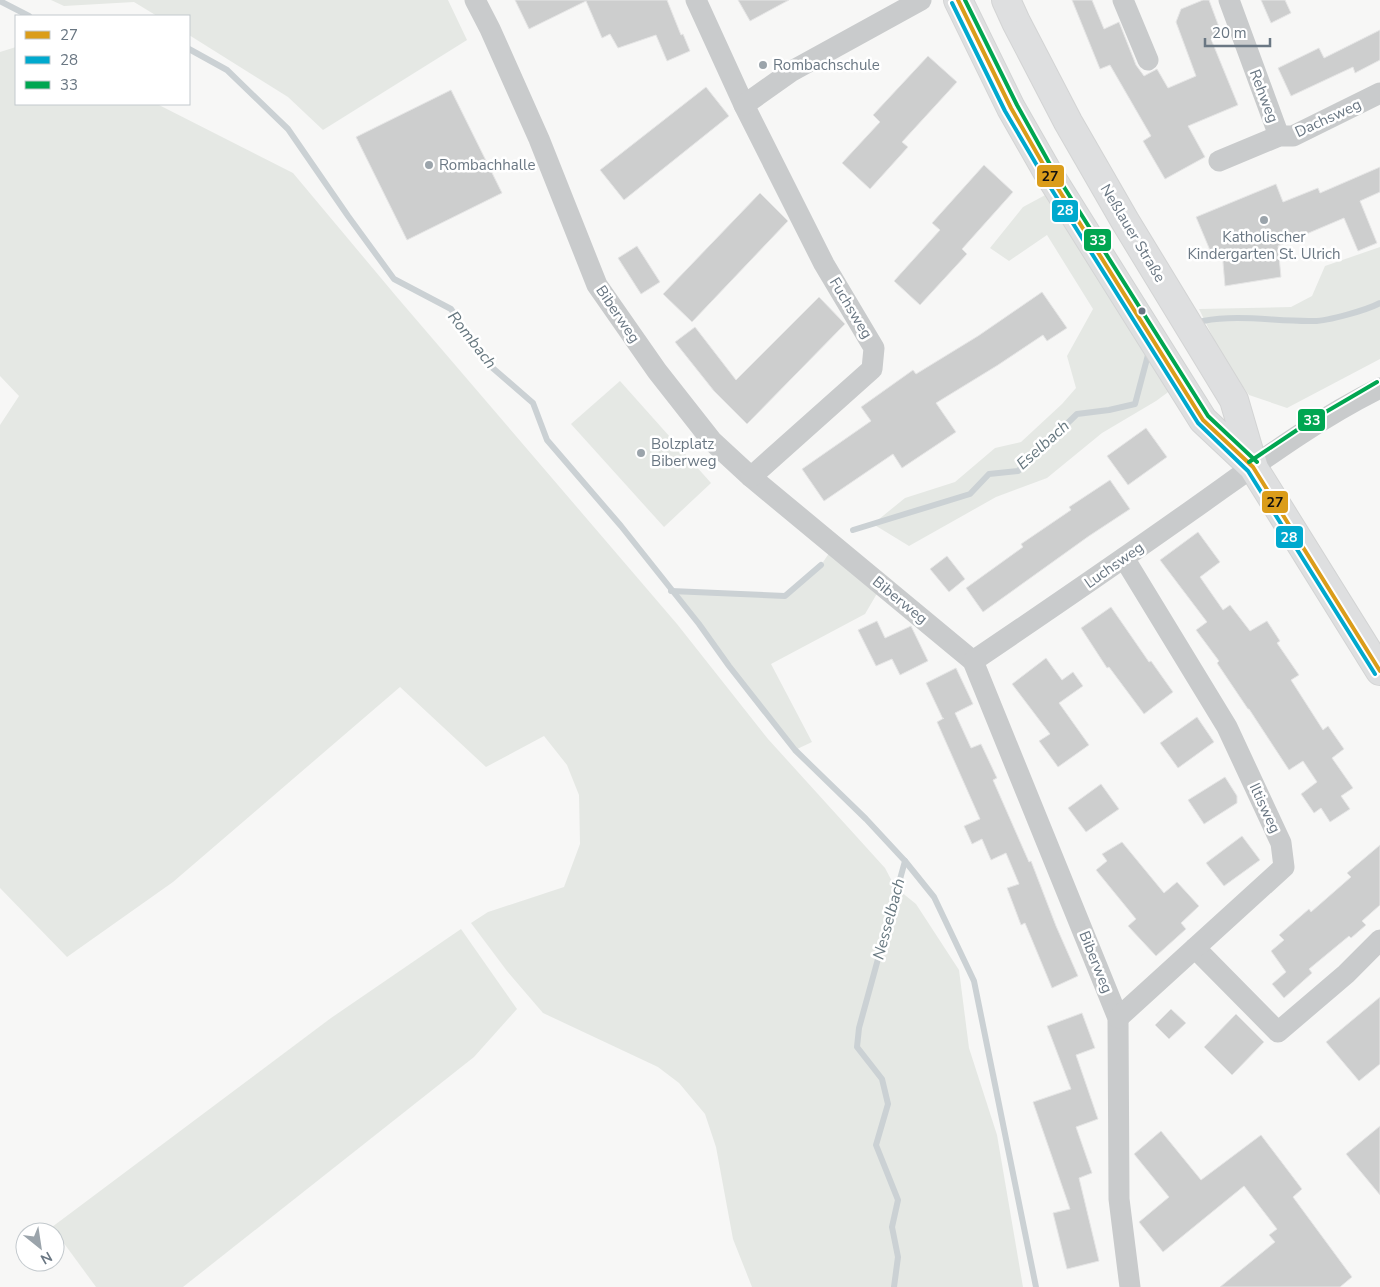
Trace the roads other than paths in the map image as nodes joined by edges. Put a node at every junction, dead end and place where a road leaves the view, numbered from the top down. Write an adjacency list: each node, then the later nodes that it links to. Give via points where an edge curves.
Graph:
1 (475, 0): 15 (street, Biberweg, via 539,139 597,285 657,371 712,441)
2 (696, 0): 10 (street, Fuchsweg)
3 (921, 0): 10 (street, via 792,71)
4 (958, 0): 14 (main road, Neßlauer Straße, via 1011,108 1047,171 1203,420)
5 (1006, 0): 14 (main road, Neßlauer Straße, via 1068,122 1234,400)
6 (1123, 0): 8 (street)
7 (1229, 0): 11 (street, Rehweg)
8 (1148, 60)
9 (1380, 93): 11 (street, Dachsweg, via 1293,136)
10 (744, 105): 15 (street, Fuchsweg, via 824,264 874,348 872,369)
11 (1279, 136): 12 (street, Dachsweg)
12 (1219, 161)
13 (1380, 388): 14 (street, Luchsweg, via 1294,438)
14 (1254, 467): 16 (street, Luchsweg); 18 (main road, Neßlauer Straße)
15 (751, 477): 17 (street, Biberweg)
16 (1124, 558): 17 (street, Luchsweg); 20 (street, Iltisweg, via 1227,727 1281,843 1284,867)
17 (973, 661): 21 (street, Biberweg)
18 (1380, 671)
19 (1380, 940): 20 (street, via 1278,1032)
20 (1195, 948): 21 (street, Iltisweg)
21 (1118, 1018): 22 (street, Biberweg, via 1119,1199)
22 (1130, 1287)

